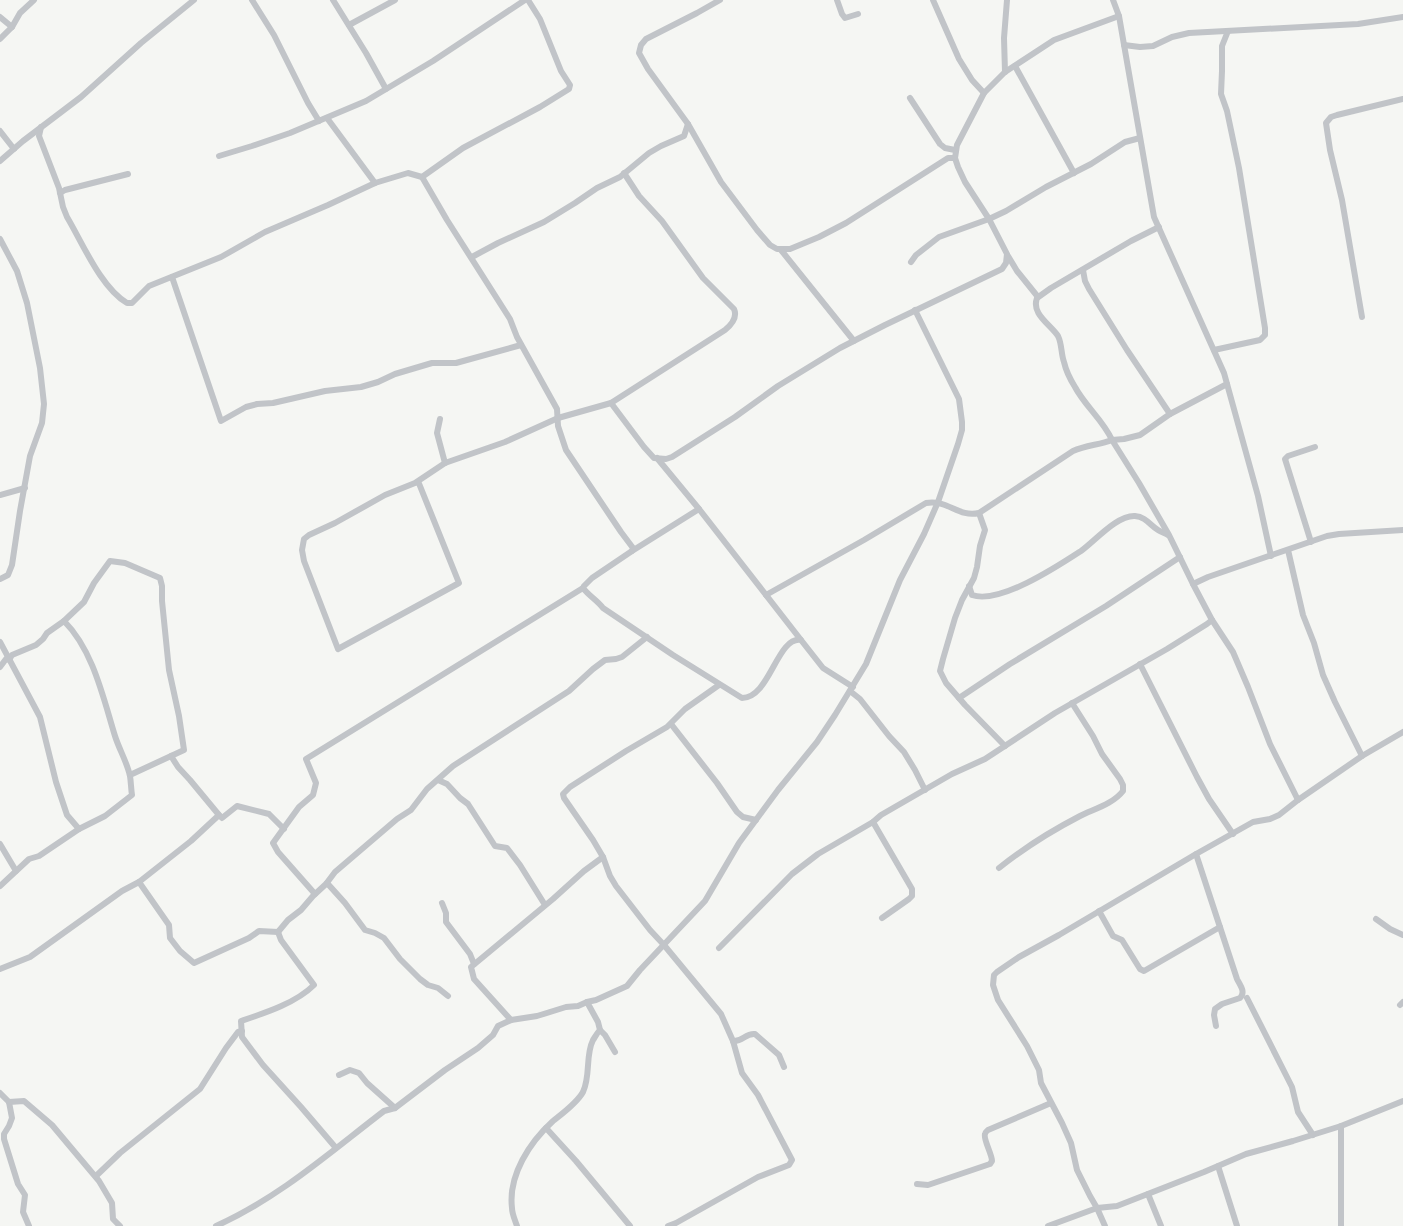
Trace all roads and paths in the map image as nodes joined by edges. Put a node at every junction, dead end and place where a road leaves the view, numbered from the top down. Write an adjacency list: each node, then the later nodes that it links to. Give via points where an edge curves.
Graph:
1 (34, 0): 17 (street, via 20,13)
2 (194, 0): 33 (street, via 41,127)
3 (252, 0): 30 (street)
4 (333, 0): 16 (street)
5 (395, 0): 16 (street)
6 (527, 0): 25 (street); 45 (street, via 540,19 570,88 463,148)
7 (837, 0): 12 (street, via 845,18)
8 (933, 0): 26 (street, via 959,59)
9 (1006, 0): 24 (street)
10 (1113, 0): 13 (street)
11 (715, 1): 31 (street, via 646,39 640,48 640,56 648,69)
12 (858, 14)
13 (1119, 16): 21 (street); 23 (street, via 1059,38)
14 (0, 17): 17 (street)
15 (1403, 17): 18 (street, via 1358,24)
16 (349, 24): 25 (street)
17 (12, 27): 20 (street)
18 (1228, 31): 19 (street); 22 (street)
19 (1213, 32): 21 (street, via 1189,33 1140,48); 22 (street)
20 (0, 39)
21 (1124, 45): 35 (street)
22 (1222, 46): 64 (street, via 1220,94 1227,111 1239,168 1265,335 1260,340)
23 (1015, 66): 24 (street); 43 (street)
24 (1005, 72): 26 (street)
25 (386, 89): 29 (street)
26 (984, 92): 38 (street)
27 (910, 98): 38 (street, via 940,144)
28 (1403, 99): 61 (street, via 1336,115 1326,123)
29 (328, 118): 30 (street); 46 (street)
30 (319, 121): 39 (street)
31 (688, 124): 34 (street); 36 (street)
32 (0, 131): 37 (street)
33 (36, 135): 37 (street); 47 (street)
34 (684, 136): 36 (street); 42 (street, via 649,153)
35 (1140, 138): 43 (street, via 1125,142); 49 (street, via 1154,217)
36 (700, 146): 51 (street, via 721,182 757,230 773,247)
37 (14, 149): 41 (street)
38 (955, 150): 40 (street)
39 (219, 156)
40 (955, 158): 48 (street, via 965,182); 51 (street, via 948,158 826,234)
41 (0, 161)
42 (624, 173): 53 (street, via 544,222); 66 (street, via 703,278 735,312 725,330)
43 (1074, 173): 48 (street)
44 (128, 174): 47 (street)
45 (422, 177): 46 (street, via 408,174); 53 (street)
46 (375, 183): 58 (street)
47 (61, 190): 58 (street, via 67,217 113,293 132,303 150,286)
48 (989, 219): 52 (street); 54 (street, via 939,237)
49 (1159, 227): 56 (street); 64 (street)
50 (0, 239): 75 (street, via 17,271 27,304 43,389 42,423 30,456)
51 (781, 250): 62 (street)
52 (1007, 254): 55 (street); 57 (street)
53 (472, 257): 63 (street, via 510,319)
54 (911, 262)
55 (1002, 269): 57 (street); 60 (street)
56 (1083, 270): 59 (street); 67 (street, via 1088,289)
57 (1017, 271): 59 (street)
58 (172, 277): 63 (street, via 221,421 257,404 361,387 432,363 456,363)
59 (1038, 296): 70 (street, via 1036,310 1058,336 1074,386)
60 (915, 310): 62 (street); 77 (street, via 959,399 962,422)
61 (1362, 317)
62 (854, 341): 72 (street, via 778,386 691,446 672,457)
63 (521, 345): 68 (street, via 557,409)
64 (1214, 350): 65 (street)
65 (1227, 384): 67 (street); 87 (street)
66 (611, 403): 68 (street); 72 (street)
67 (1170, 414): 70 (street, via 1140,434)
68 (558, 418): 73 (street, via 505,442); 86 (street, via 566,450)
69 (440, 419): 73 (street, via 437,433)
70 (1112, 440): 81 (street, via 1073,451); 83 (street)
71 (1315, 447): 84 (street, via 1285,459)
72 (657, 458): 79 (street)
73 (445, 463): 74 (street)
74 (418, 481): 74 (street, via 459,583 338,649 304,561 304,539)
75 (25, 488): 76 (street); 89 (street, via 12,565 8,575)
76 (0, 495)
77 (938, 502): 78 (street); 80 (street); 93 (street, via 926,503)
78 (948, 506): 80 (street); 81 (street, via 963,513)
79 (699, 509): 86 (street); 93 (street)
80 (932, 512): 103 (street)
81 (979, 513): 91 (street, via 984,534)
82 (1403, 530): 84 (street, via 1339,534)
83 (1169, 535): 88 (street); 91 (street, via 1157,530 1144,518 1126,517 1081,551 1032,581 992,596 972,595)
84 (1311, 542): 85 (street)
85 (1288, 550): 87 (street); 110 (street, via 1303,615 1323,675)
86 (632, 551): 92 (street, via 592,578)
87 (1271, 556): 90 (street)
88 (1180, 557): 90 (street); 104 (street)
89 (0, 579)
90 (1193, 584): 94 (street)
91 (969, 586): 104 (street, via 955,618 940,671)
92 (583, 588): 96 (street, via 603,608); 119 (street, via 306,759 316,783 313,794)
93 (766, 595): 97 (street)
94 (1212, 620): 100 (street); 114 (street, via 1232,652 1270,744)
95 (64, 621): 99 (street, via 36,645 12,655); 109 (street, via 84,602 110,561 143,569 160,578 169,670 184,750); 111 (street, via 90,661)
96 (647, 637): 102 (street); 112 (street, via 622,657 605,660 569,691 453,766)
97 (801, 640): 102 (street, via 788,645 757,692 749,698 742,698); 103 (street, via 824,668)
98 (0, 642): 99 (street)
99 (9, 660): 101 (street, via 6,659); 118 (street, via 40,717 67,815)
100 (1140, 664): 105 (street); 120 (street, via 1196,777)
101 (0, 667)
102 (719, 684): 106 (street)
103 (852, 689): 113 (street, via 904,752); 116 (street, via 817,742)
104 (959, 698): 108 (street)
105 (1072, 703): 108 (street); 124 (street, via 1120,779 1123,791 1039,839)
106 (671, 724): 116 (street, via 737,812 743,818); 123 (street, via 564,792 564,798)
107 (1403, 732): 110 (street)
108 (1005, 746): 113 (street)
109 (171, 756): 111 (street); 115 (street)
110 (1362, 756): 114 (street)
111 (130, 775): 118 (street, via 132,795 105,816)
112 (438, 780): 127 (street, via 411,810 345,863); 131 (street, via 468,804 495,846 506,848)
113 (925, 790): 117 (street)
114 (1298, 800): 120 (street, via 1279,815 1253,822)
115 (219, 815): 119 (street, via 222,818 237,806 269,814); 126 (street)
116 (756, 820): 138 (street, via 705,901)
117 (874, 822): 133 (street, via 912,889 910,899); 139 (street, via 818,854 799,869)
118 (79, 829): 125 (street, via 39,856 29,859)
119 (284, 829): 129 (street, via 273,843)
120 (1233, 834): 122 (street)
121 (0, 844): 125 (street)
122 (1196, 854): 132 (street); 135 (street)
123 (603, 857): 131 (street); 138 (street, via 613,881)
124 (999, 868)
125 (16, 871): 128 (street)
126 (139, 882): 136 (street, via 169,925 170,938 194,963 250,938 259,930); 141 (street, via 30,956)
127 (328, 883): 129 (street); 142 (street, via 365,930 384,938 420,979)
128 (0, 886)
129 (315, 894): 136 (street)
130 (442, 903): 140 (street, via 446,922)
131 (546, 905): 140 (street)
132 (1098, 911): 135 (street, via 1113,936 1122,940 1144,972); 156 (street, via 994,975 993,985 998,1000 1027,1046)
133 (882, 918)
134 (1376, 919): 137 (street)
135 (1220, 927): 146 (street, via 1243,992 1240,998 1215,1010)
136 (278, 932): 148 (street, via 314,985 298,997 241,1021)
137 (1403, 935)
138 (664, 945): 144 (street, via 627,986); 149 (street, via 718,1008)
139 (719, 948)
140 (474, 964): 145 (street, via 471,967 474,979)
141 (0, 970)
142 (448, 996)
143 (1247, 998): 160 (street, via 1292,1088 1298,1112)
144 (587, 1002): 145 (street); 147 (street)
145 (511, 1020): 157 (street, via 498,1026 478,1048)
146 (1216, 1026)
147 (600, 1030): 150 (street); 159 (street, via 592,1041 587,1081 582,1094)
148 (242, 1031): 161 (street, via 242,1036 263,1065); 163 (street, via 226,1048 200,1089)
149 (733, 1041): 151 (street, via 755,1034 779,1055); 172 (street, via 742,1073 758,1095 792,1160 789,1165 758,1177)
150 (615, 1052)
151 (784, 1066)
152 (339, 1075): 157 (street, via 350,1070 359,1073)
153 (0, 1093): 155 (street)
154 (1403, 1101): 158 (street)
155 (9, 1102): 163 (street, via 24,1101 52,1125); 167 (street, via 12,1118 4,1139 18,1184 25,1195 23,1212)
156 (1052, 1103): 164 (street, via 988,1130 985,1138 992,1156 990,1164 928,1185); 166 (street, via 1071,1143 1077,1170)
157 (395, 1108): 161 (street, via 384,1111)
158 (1342, 1126): 160 (street); 177 (street)
159 (546, 1128): 170 (street, via 529,1148 514,1178 512,1210); 171 (street)
160 (1313, 1135): 162 (street, via 1246,1154)
161 (336, 1148): 169 (street, via 260,1204)
162 (1218, 1166): 165 (street); 176 (street)
163 (96, 1176): 168 (street, via 112,1203 113,1219)
164 (918, 1184)
165 (1148, 1194): 166 (street, via 1117,1206); 175 (street)
166 (1097, 1208): 173 (street); 174 (street)
167 (29, 1226)
168 (120, 1226)
169 (216, 1226)
170 (517, 1226)
171 (630, 1226)
172 (668, 1226)
173 (1048, 1226)
174 (1105, 1226)
175 (1161, 1226)
176 (1236, 1226)
177 (1341, 1226)

